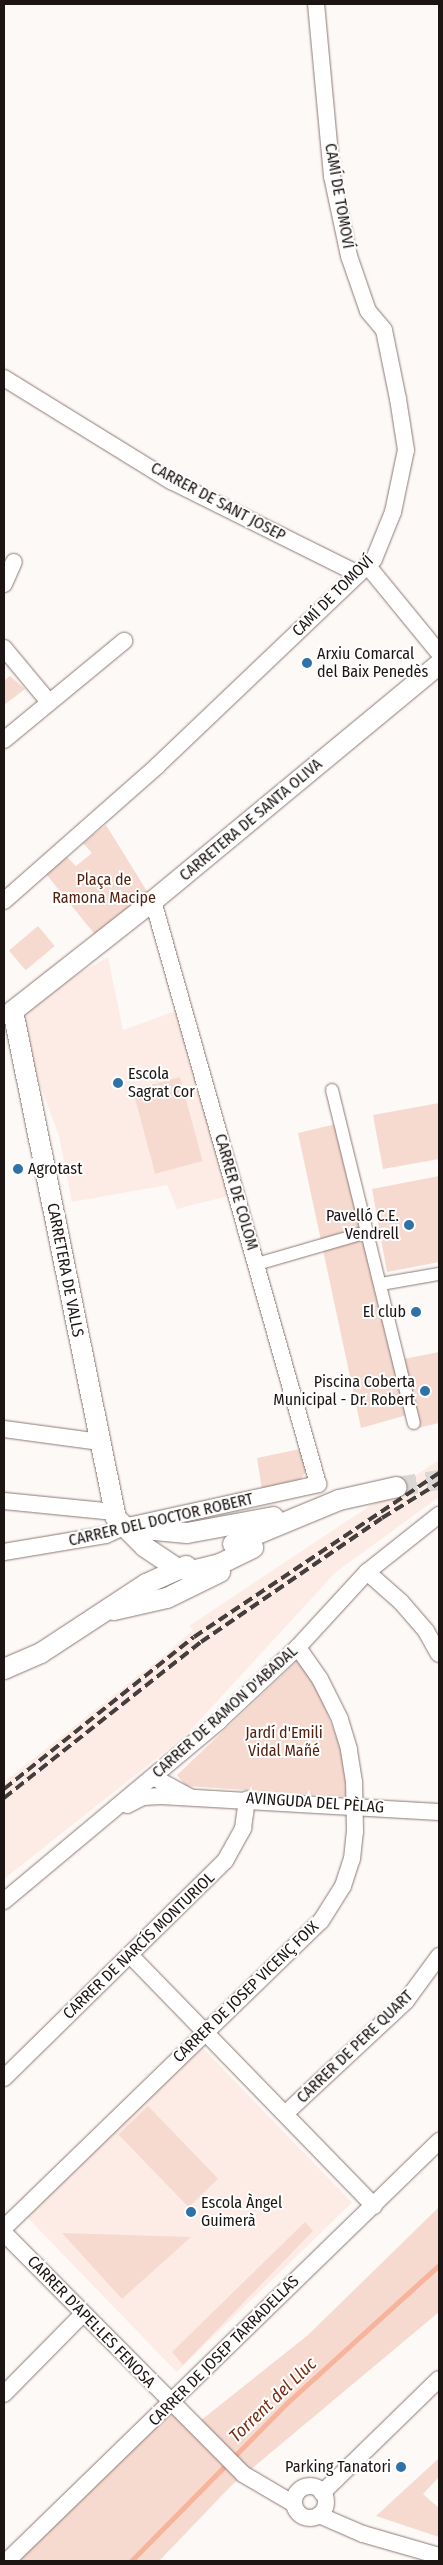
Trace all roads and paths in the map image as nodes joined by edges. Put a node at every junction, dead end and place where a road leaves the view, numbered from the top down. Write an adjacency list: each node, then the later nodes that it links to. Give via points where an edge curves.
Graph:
1 (316, 4): 4 (street, CAMÍ DE TOMOVÍ, via 332,176 349,256 368,311 384,330 406,450 393,512 374,560)
2 (4, 378): 4 (street, CARRER DE SANT JOSEP, via 171,481)
3 (14, 562): 5 (street)
4 (362, 570): 8 (street, CARRER DE SANT JOSEP); 12 (street, CAMÍ DE TOMOVÍ, via 158,765)
5 (4, 584)
6 (124, 641): 10 (street)
7 (4, 648): 10 (street)
8 (439, 653)
9 (439, 664): 13 (street, CARRETERA DE SANTA OLIVA)
10 (50, 702): 11 (street)
11 (4, 740)
12 (4, 901)
13 (153, 901): 14 (street, CARRETERA DE SANTA OLIVA); 17 (street, CARRER DE COLOM)
14 (7, 1011): 22 (street, CARRETERA DE VALLS)
15 (332, 1090): 16 (street)
16 (367, 1232): 17 (street); 19 (street)
17 (257, 1264): 23 (street, CARRER DE COLOM)
18 (439, 1274): 19 (street)
19 (381, 1284): 20 (street)
20 (414, 1423)
21 (4, 1429): 22 (street)
22 (100, 1442): 28 (street, CARRETERA DE VALLS)
23 (318, 1484): 28 (street, CARRER DEL DOCTOR ROBERT)
24 (397, 1487): 25 (street)
25 (339, 1500): 29 (street); 30 (street, via 218,1529)
26 (4, 1502): 28 (street)
27 (439, 1515): 34 (street, CARRER DE RAMON D'ABADAL)
28 (118, 1519): 30 (street); 32 (street, CARRER DEL DOCTOR ROBERT, via 106,1535)
29 (281, 1524): 31 (street); 33 (street)
30 (152, 1540): 33 (street, via 173,1551); 35 (street)
31 (253, 1548): 33 (street, via 212,1566 196,1570); 35 (street, via 208,1579)
32 (4, 1552)
33 (178, 1569): 35 (street)
34 (367, 1572): 36 (street, CARRER DE RAMON D'ABADAL); 37 (street, via 401,1602)
35 (150, 1593): 38 (street, via 109,1611 41,1653)
36 (298, 1647): 39 (street, CARRER DE RAMON D'ABADAL); 42 (street, CARRER DE JOSEP VICENÇ FOIX, via 320,1679 340,1719 349,1749)
37 (439, 1654)
38 (4, 1669)
39 (153, 1777): 40 (street, AVINGUDA DEL PÈLAG); 44 (street, CARRER DE RAMON D'ABADAL)
40 (190, 1797): 41 (street, AVINGUDA DEL PÈLAG); 44 (street, AVINGUDA DEL PÈLAG, via 143,1797)
41 (247, 1799): 42 (street, AVINGUDA DEL PÈLAG); 46 (street, CARRER DE NARCÍS MONTURIOL, via 243,1828 225,1861)
42 (355, 1806): 43 (street, AVINGUDA DEL PÈLAG); 48 (street, CARRER DE JOSEP VICENÇ FOIX, via 352,1858 343,1886 321,1920)
43 (439, 1812)
44 (104, 1819): 45 (street, CARRER DE RAMON D'ABADAL)
45 (4, 1901)
46 (130, 1955): 48 (street); 49 (street, CARRER DE NARCÍS MONTURIOL)
47 (439, 1956): 50 (street, CARRER DE PERE QUART, via 406,2001)
48 (205, 2032): 50 (street); 53 (street, CARRER DE JOSEP VICENÇ FOIX)
49 (4, 2078)
50 (286, 2112): 52 (street)
51 (439, 2141): 52 (street, CARRER DE JOSEP TARRADELLAS)
52 (374, 2206): 58 (street, CARRER DE JOSEP TARRADELLAS)
53 (4, 2228)
54 (4, 2233): 55 (street, CARRER D'APEL·LES FENOSA)
55 (83, 2314): 57 (street); 58 (street, CARRER D'APEL·LES FENOSA)
56 (439, 2378): 59 (street)
57 (4, 2394)
58 (172, 2404): 60 (street, CARRER D'APEL·LES FENOSA, via 243,2474); 63 (street, CARRER DE JOSEP TARRADELLAS)
59 (322, 2493): 60 (street, via 314,2487 304,2488 296,2494); 61 (street, via 325,2507)
60 (294, 2504): 61 (street, via 303,2516)
61 (318, 2515): 62 (street, via 363,2534)
62 (439, 2556)
63 (7, 2561)

